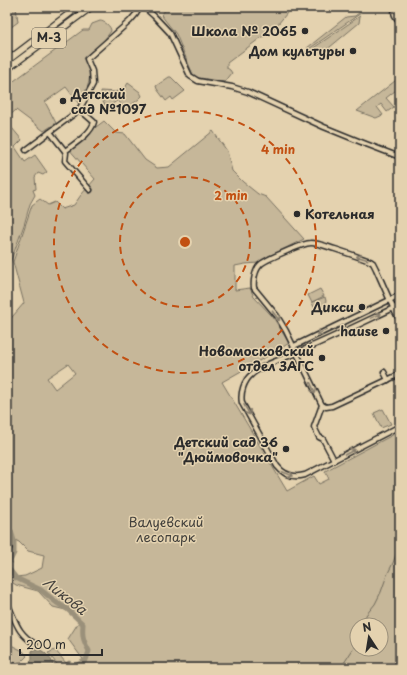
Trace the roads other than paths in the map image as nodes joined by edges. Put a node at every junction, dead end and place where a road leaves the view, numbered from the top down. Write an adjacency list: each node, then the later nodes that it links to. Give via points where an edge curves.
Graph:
1 (78, 7): 7 (highway, М-3)
2 (91, 7): 8 (highway, М-3)
3 (140, 7): 9 (street, via 130,21 87,59 92,71 93,84)
4 (144, 7): 13 (street, via 170,33 190,76 194,79 248,92 324,127)
5 (397, 7): 6 (street, via 394,13)
6 (400, 21)
7 (7, 61)
8 (7, 69)
9 (79, 109): 10 (street); 12 (street, via 94,124 91,130)
10 (50, 132): 11 (street); 12 (street)
11 (26, 150)
12 (65, 151): 14 (street, via 66,161)
13 (400, 157)
14 (90, 190)
15 (400, 295): 16 (street)
16 (390, 300): 18 (street); 20 (street, one-way to 20); 20 (street, one-way to 20, via 370,261 321,244 309,243 267,260 260,264 256,271 254,288 277,316)
17 (400, 305): 18 (street)
18 (393, 308): 19 (street); 21 (street, one-way to 18)
19 (400, 321)
20 (294, 346): 21 (street)
21 (297, 353): 25 (street, one-way to 25); 27 (street, one-way to 27, via 251,374 243,387 242,403 280,470 288,475 305,475)
22 (384, 372): 24 (street)
23 (400, 374): 24 (street)
24 (388, 380): 25 (street, via 332,406)
25 (322, 405): 27 (street, via 314,427)
26 (400, 426): 27 (street, one-way to 26)
27 (334, 460)
28 (7, 543): 29 (street)
29 (7, 550)
30 (7, 604): 31 (street, via 22,635)
31 (35, 644)

